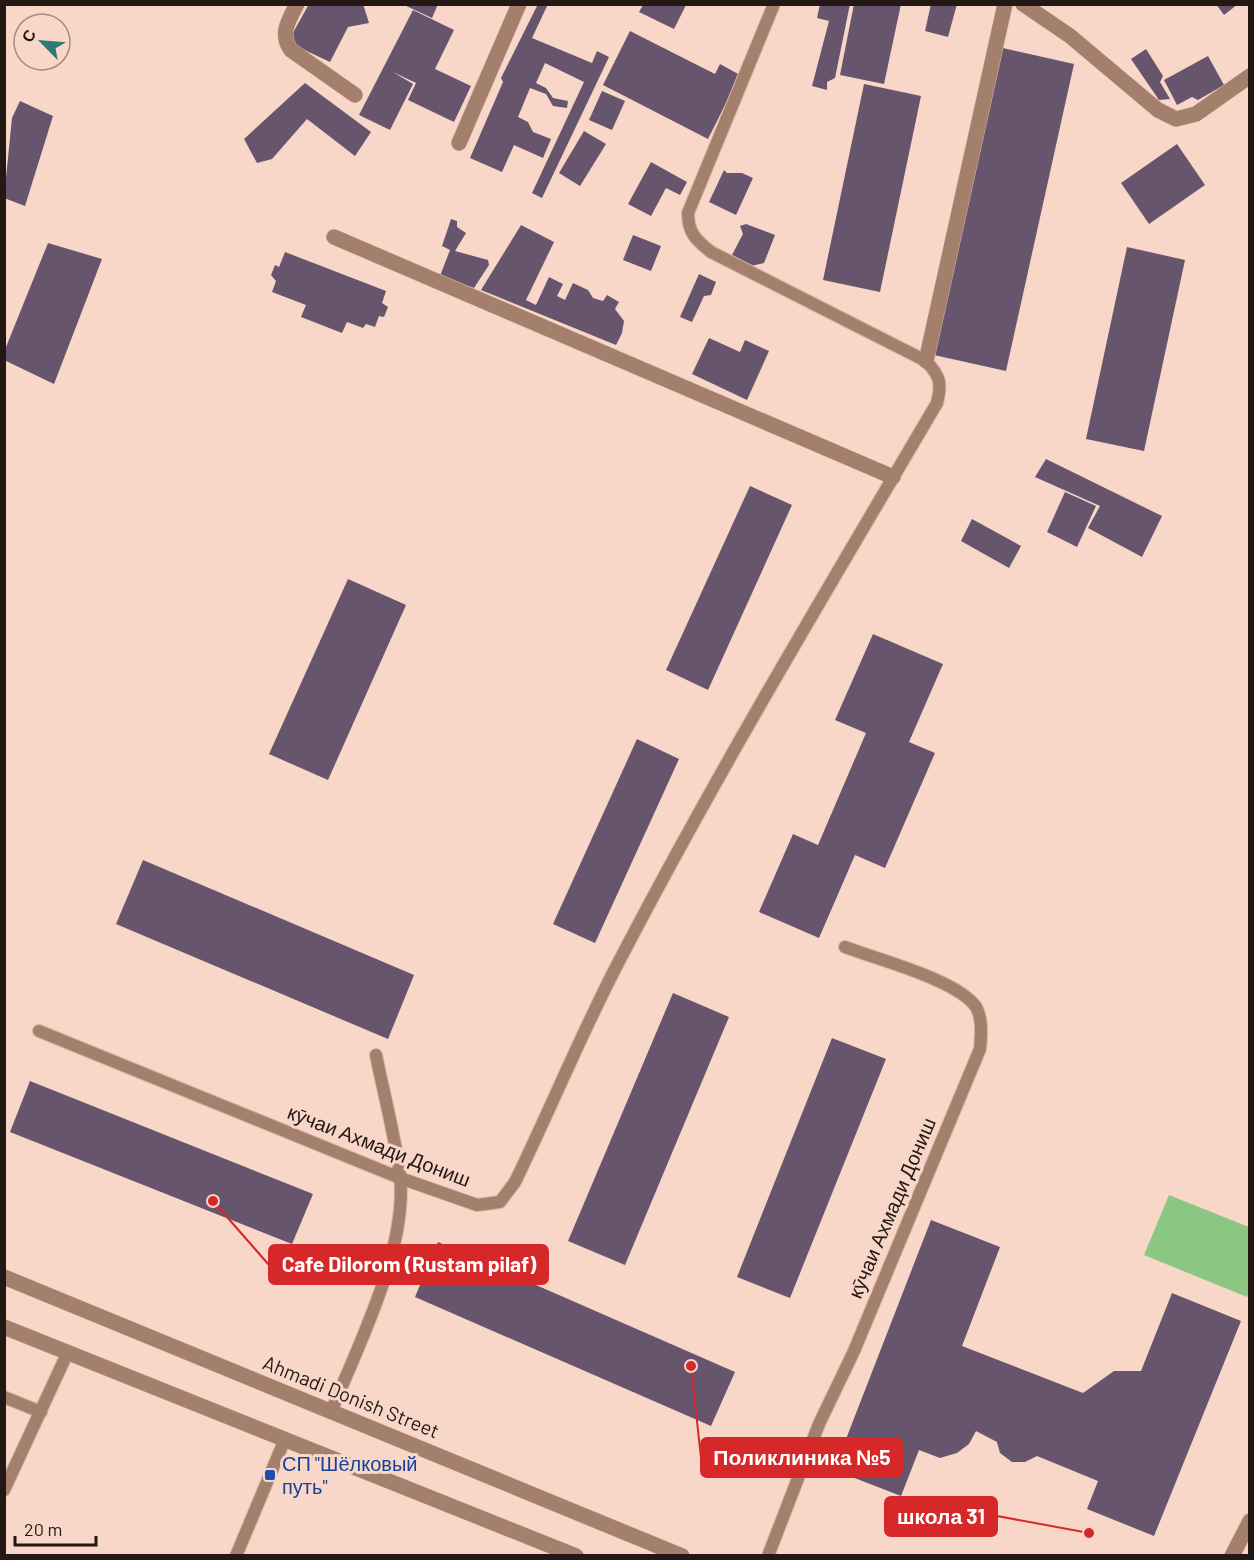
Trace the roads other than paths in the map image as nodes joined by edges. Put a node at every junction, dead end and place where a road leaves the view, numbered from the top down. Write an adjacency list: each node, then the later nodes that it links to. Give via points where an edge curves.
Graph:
1 (297, 4): 7 (street, via 285,30 285,41 291,50)
2 (519, 4): 8 (street)
3 (774, 4): 10 (lane, via 688,213 688,227 695,240 711,252)
4 (1005, 4): 10 (street)
5 (1023, 4): 6 (street, via 1070,36 1158,110 1176,119 1196,114)
6 (1250, 76)
7 (355, 94)
8 (459, 143)
9 (334, 237): 11 (street)
10 (926, 361): 11 (lane, кӯчаи Ахмади Дониш, via 937,372 942,385 937,403)
11 (893, 477): 15 (lane, кӯчаи Ахмади Дониш, via 614,971 515,1182 500,1202 477,1205)
12 (845, 947): 28 (lane, кӯчаи Ахмади Дониш, via 963,993 977,1009 980,1049 854,1351 819,1424)
13 (39, 1031): 15 (lane, кӯчаи Ахмади Дониш)
14 (376, 1054): 15 (lane)
15 (400, 1178): 21 (lane, via 397,1233 377,1299)
16 (4, 1277): 21 (street, Ahmadi Donish Street)
17 (4, 1327): 18 (street)
18 (67, 1354): 20 (lane); 22 (street)
19 (4, 1396): 20 (lane)
20 (40, 1412): 23 (lane)
21 (331, 1412): 27 (street, Ahmadi Donish Street)
22 (285, 1438): 25 (lane); 26 (street)
23 (4, 1490)
24 (1250, 1521): 29 (street)
25 (236, 1556)
26 (576, 1556)
27 (681, 1556)
28 (768, 1556)
29 (1232, 1556)

